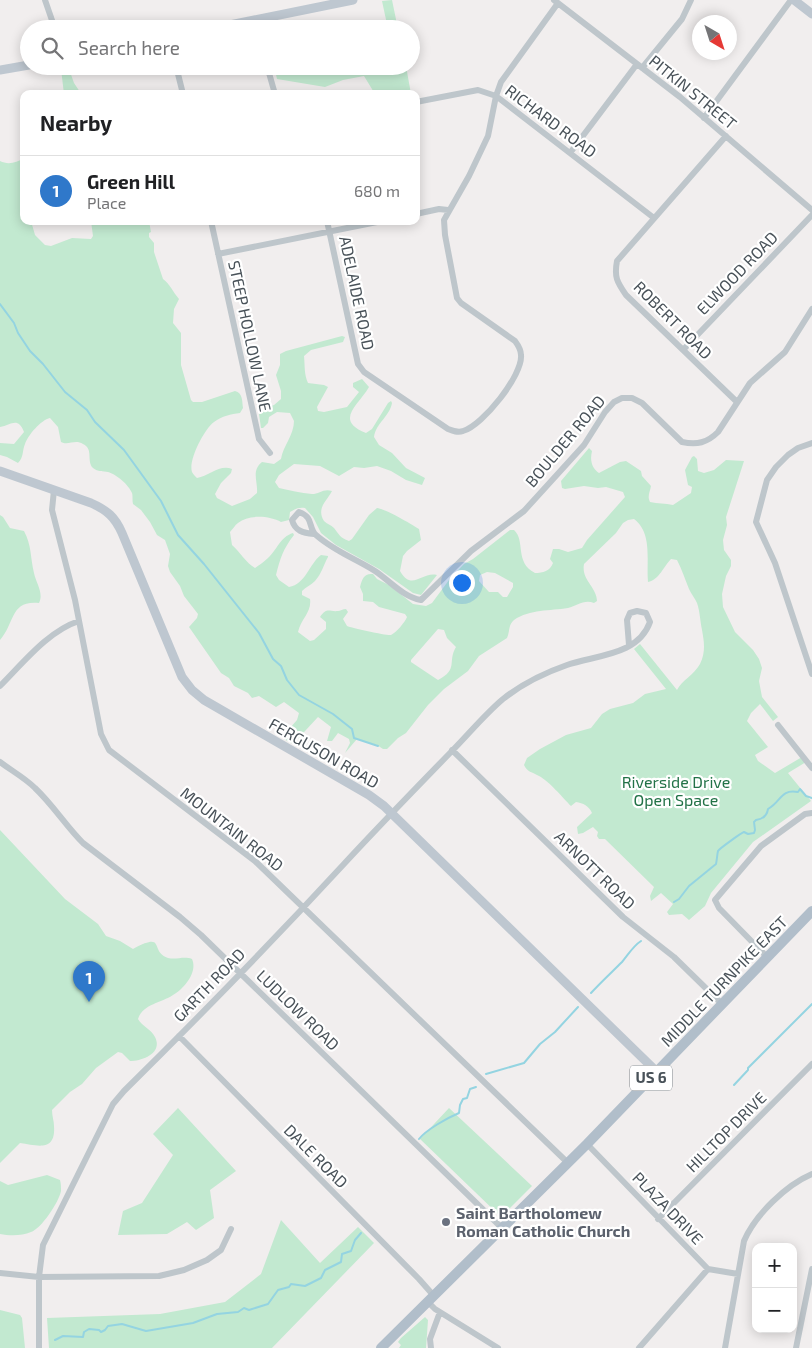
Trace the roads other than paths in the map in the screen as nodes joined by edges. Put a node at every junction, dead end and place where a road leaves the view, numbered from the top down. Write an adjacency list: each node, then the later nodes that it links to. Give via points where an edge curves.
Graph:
1 (45, 0): 9 (street)
2 (353, 0): 8 (street)
3 (691, 0): 11 (street, via 682,19)
4 (792, 0): 6 (street); 20 (street)
5 (556, 2): 11 (street, PITKIN STREET); 18 (street, via 501,82)
6 (805, 3): 7 (street)
7 (812, 14)
8 (259, 18): 10 (street)
9 (52, 20)
10 (250, 20)
11 (640, 66): 20 (street, PITKIN STREET); 22 (street)
12 (20, 67): 13 (street)
13 (0, 70)
14 (178, 75): 16 (street)
15 (270, 75): 17 (street)
16 (181, 90)
17 (274, 90)
18 (496, 96): 19 (street, RICHARD ROAD, via 478,90); 22 (street, RICHARD ROAD); 23 (street, via 488,136)
19 (420, 101)
20 (704, 118): 21 (street, PITKIN STREET)
21 (726, 136): 24 (street, PITKIN STREET); 27 (street, ROBERT ROAD)
22 (570, 153): 27 (street, RICHARD ROAD)
23 (448, 210): 25 (street); 31 (street, ADELAIDE ROAD, via 444,235 457,298 515,341 522,357 506,392 478,423 464,431 448,429 370,377 358,364)
24 (812, 210)
25 (420, 213)
26 (812, 215): 34 (street, ELWOOD ROAD)
27 (654, 218): 34 (street, ROBERT ROAD, via 617,261 614,273 626,295)
28 (212, 225): 32 (street, STEEP HOLLOW LANE)
29 (328, 225): 31 (street, ADELAIDE ROAD)
30 (363, 225): 31 (street)
31 (330, 232): 32 (street)
32 (218, 254): 37 (street, STEEP HOLLOW LANE, via 259,439)
33 (812, 309): 35 (street, BOULDER ROAD, via 785,352 750,383)
34 (682, 350): 35 (street, ROBERT ROAD)
35 (738, 402): 40 (street, BOULDER ROAD, via 712,438 691,444 676,437 642,403 632,398 614,402 584,445 524,511 471,551 420,600 411,598)
36 (812, 443): 43 (street, via 798,448 776,467 767,480 756,522 775,563)
37 (270, 452)
38 (0, 471): 39 (street, FERGUSON ROAD)
39 (54, 490): 41 (street, MOUNTAIN ROAD, via 52,510); 49 (street, FERGUSON ROAD, via 104,509 117,522 176,665 192,690 217,709 369,795)
40 (314, 534)
41 (79, 621): 44 (street, via 60,629); 51 (street, MOUNTAIN ROAD, via 101,734 109,750 255,861)
42 (629, 646): 42 (street, via 647,631 650,622 646,613 630,613 627,620); 46 (street, GARTH ROAD, via 552,670 516,690 489,711)
43 (812, 674)
44 (0, 686)
45 (778, 725): 48 (street)
46 (452, 750): 49 (street, GARTH ROAD); 55 (street, ARNOTT ROAD, via 623,917 674,957)
47 (0, 762): 54 (street, LUDLOW ROAD, via 37,790 83,843 180,917)
48 (812, 768)
49 (391, 813): 51 (street, GARTH ROAD); 58 (street, FERGUSON ROAD)
50 (812, 814): 53 (street, via 805,814 761,846 715,900 719,908)
51 (303, 908): 54 (street, GARTH ROAD); 60 (street, MOUNTAIN ROAD)
52 (812, 911): 53 (main road, MIDDLE TURNPIKE EAST / US 6)
53 (767, 956): 55 (main road, MIDDLE TURNPIKE EAST / US 6)
54 (240, 972): 56 (street, GARTH ROAD); 63 (street, LUDLOW ROAD)
55 (722, 1004): 58 (main road, MIDDLE TURNPIKE EAST / US 6)
56 (179, 1036): 69 (street, GARTH ROAD, via 113,1104 43,1244); 70 (street, DALE ROAD, via 413,1273)
57 (811, 1066): 62 (street, HILLTOP DRIVE)
58 (657, 1072): 59 (main road, MIDDLE TURNPIKE EAST / US 6)
59 (587, 1144): 60 (main road, MIDDLE TURNPIKE EAST / US 6); 62 (street, PLAZA DRIVE)
60 (568, 1163): 63 (main road, MIDDLE TURNPIKE EAST / US 6)
61 (812, 1174): 68 (street, via 788,1188 749,1229)
62 (658, 1218): 65 (street, PLAZA DRIVE)
63 (502, 1228): 70 (main road, MIDDLE TURNPIKE EAST / US 6)
64 (231, 1229): 69 (street, via 221,1250 184,1270 159,1276)
65 (708, 1268): 68 (street); 76 (street)
66 (812, 1269): 78 (street)
67 (0, 1273): 69 (street)
68 (738, 1274): 77 (street)
69 (39, 1277): 72 (street, GARTH ROAD)
70 (431, 1299): 71 (street, DALE ROAD); 73 (main road, MIDDLE TURNPIKE EAST / US 6)
71 (440, 1312): 74 (street, via 430,1339); 75 (street, DALE ROAD)
72 (39, 1348)
73 (381, 1348)
74 (431, 1348)
75 (498, 1348)
76 (639, 1348)
77 (725, 1348)
78 (796, 1348)

